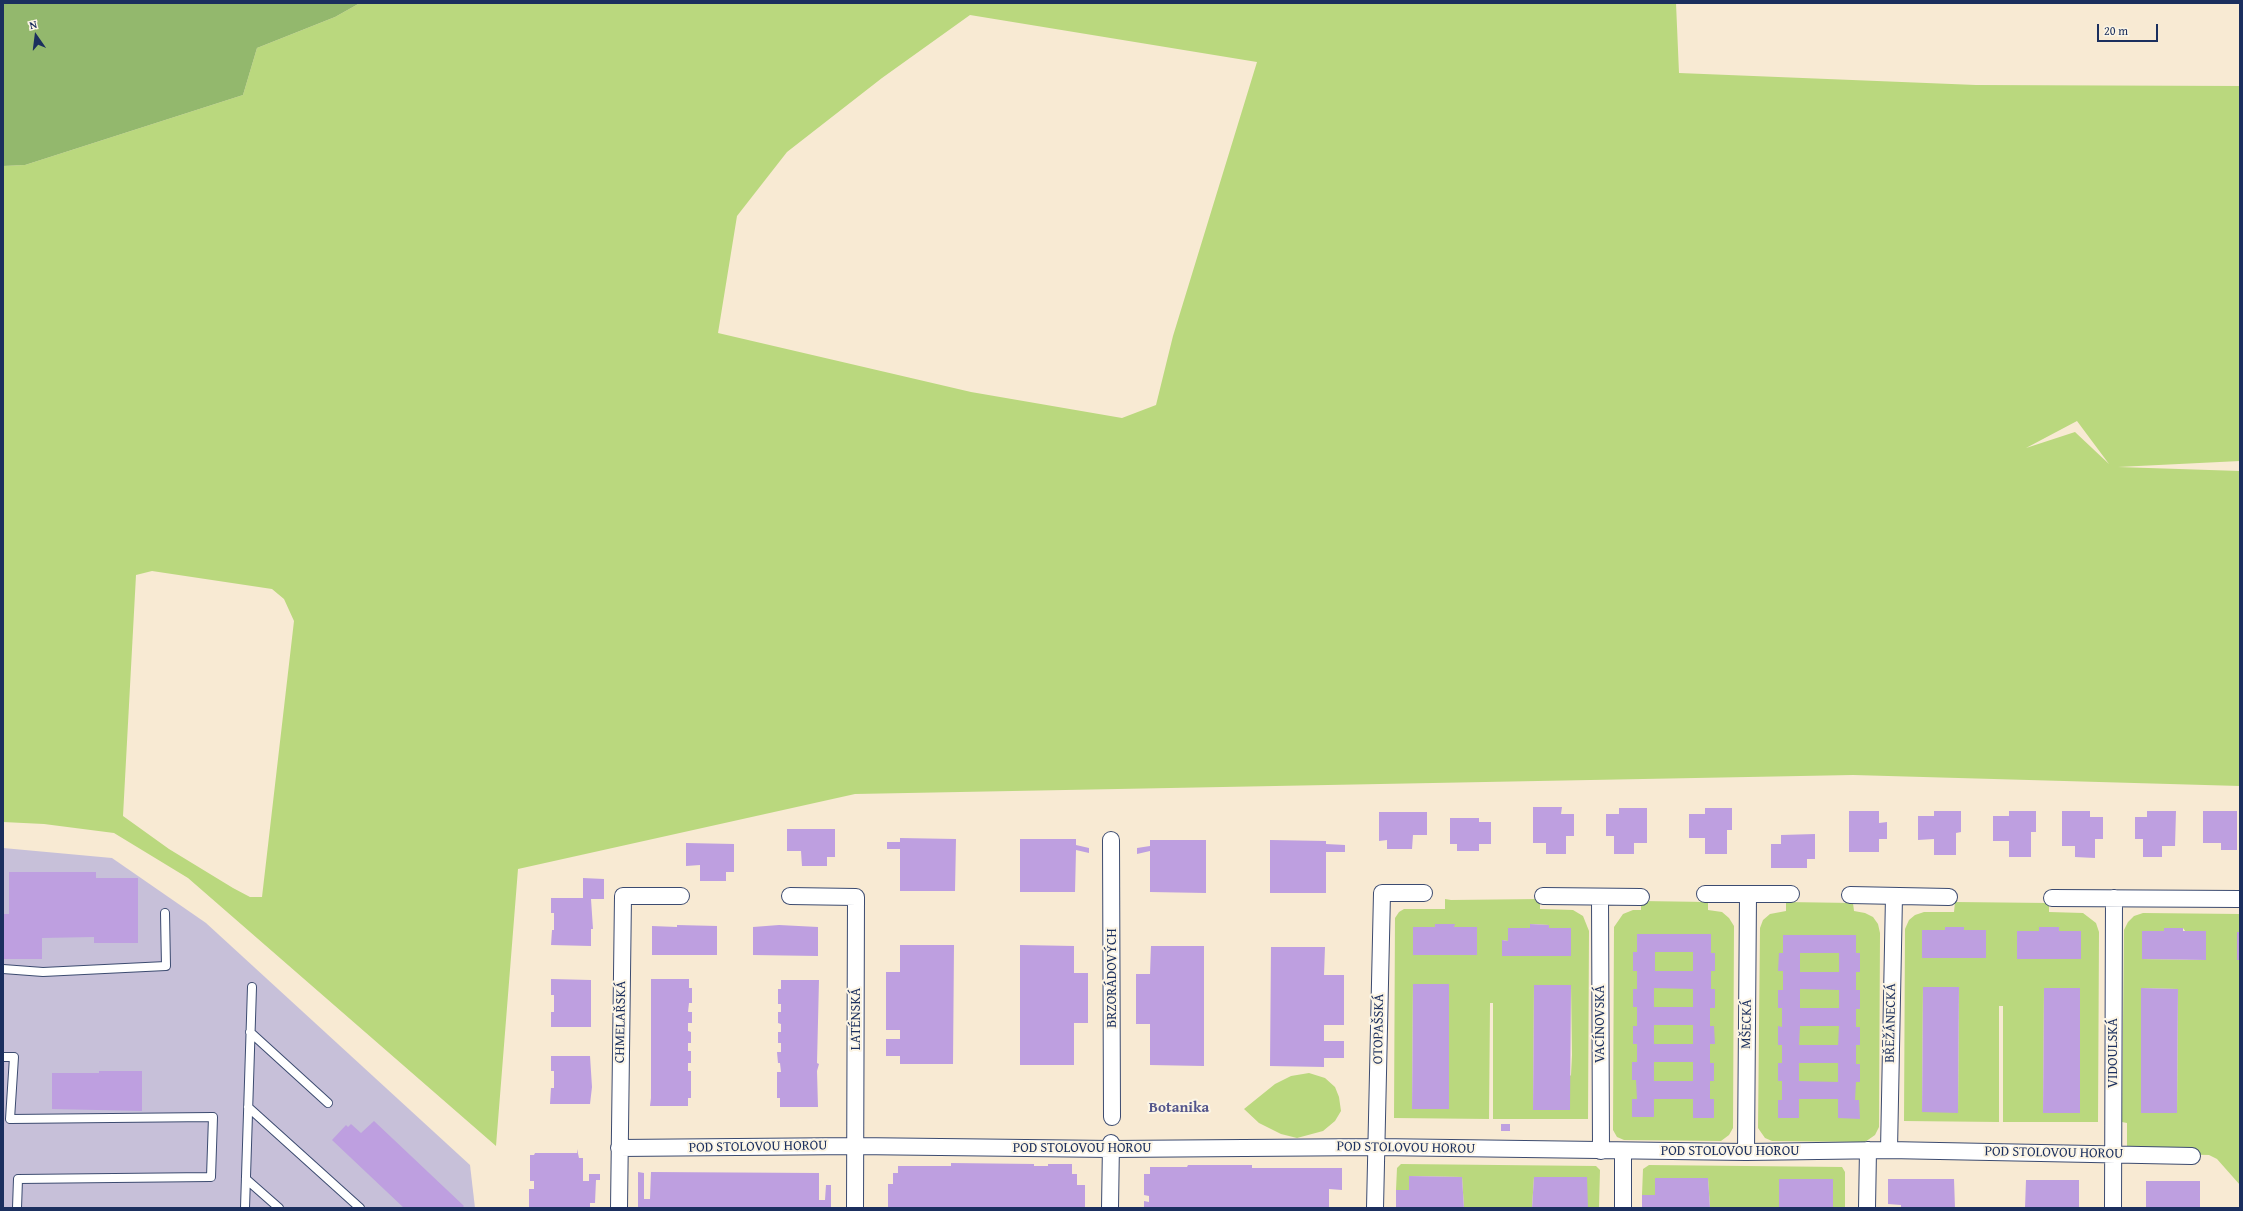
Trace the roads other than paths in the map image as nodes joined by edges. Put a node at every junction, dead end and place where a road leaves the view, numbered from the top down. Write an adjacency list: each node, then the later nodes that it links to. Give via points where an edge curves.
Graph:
1 (1112, 840): 24 (street, BRZORÁDOVÝCH)
2 (1424, 893): 27 (street, OTOPAŠSKÁ, via 1382,893)
3 (1705, 894): 5 (street)
4 (1791, 894): 5 (street)
5 (1748, 895): 33 (street, MŠECKÁ)
6 (1850, 895): 10 (street)
7 (681, 896): 28 (street, CHMELAŘSKÁ, via 622,896)
8 (790, 896): 25 (street, LATÉNSKÁ, via 856,897)
9 (1543, 896): 11 (street)
10 (1894, 896): 13 (street); 30 (street, BŘEŽÁNECKÁ)
11 (1600, 897): 12 (street); 31 (street, VACÍNOVSKÁ)
12 (1642, 897)
13 (1949, 897)
14 (2052, 898): 15 (street)
15 (2114, 898): 16 (street); 34 (street, VIDOULSKÁ)
16 (2240, 899)
17 (165, 913): 18 (lane, via 166,966 43,972)
18 (3, 969)
19 (252, 988): 20 (lane)
20 (250, 1032): 22 (lane); 23 (lane)
21 (3, 1058): 37 (lane, via 14,1057 10,1119 213,1117 211,1177 18,1178)
22 (328, 1103)
23 (248, 1107): 36 (lane); 40 (lane)
24 (1112, 1117)
25 (855, 1146): 26 (street, POD STOLOVOU HOROU); 28 (street, POD STOLOVOU HOROU); 42 (street, LATÉNSKÁ)
26 (1111, 1146): 27 (street, POD STOLOVOU HOROU); 43 (street)
27 (1377, 1147): 31 (street, POD STOLOVOU HOROU); 44 (street, OTOPAŠSKÁ)
28 (619, 1148): 41 (street, CHMELAŘSKÁ)
29 (1868, 1150): 30 (street, POD STOLOVOU HOROU); 33 (street, POD STOLOVOU HOROU); 46 (street)
30 (1889, 1150): 34 (street, POD STOLOVOU HOROU)
31 (1601, 1151): 32 (street, POD STOLOVOU HOROU)
32 (1623, 1151): 33 (street, POD STOLOVOU HOROU); 45 (street)
33 (1746, 1152)
34 (2113, 1154): 35 (street, POD STOLOVOU HOROU); 47 (street, VIDOULSKÁ)
35 (2192, 1156)
36 (246, 1179): 38 (lane); 39 (lane)
37 (17, 1208)
38 (245, 1208)
39 (279, 1208)
40 (360, 1208)
41 (619, 1208)
42 (855, 1208)
43 (1110, 1208)
44 (1375, 1208)
45 (1623, 1208)
46 (1867, 1208)
47 (2113, 1208)

